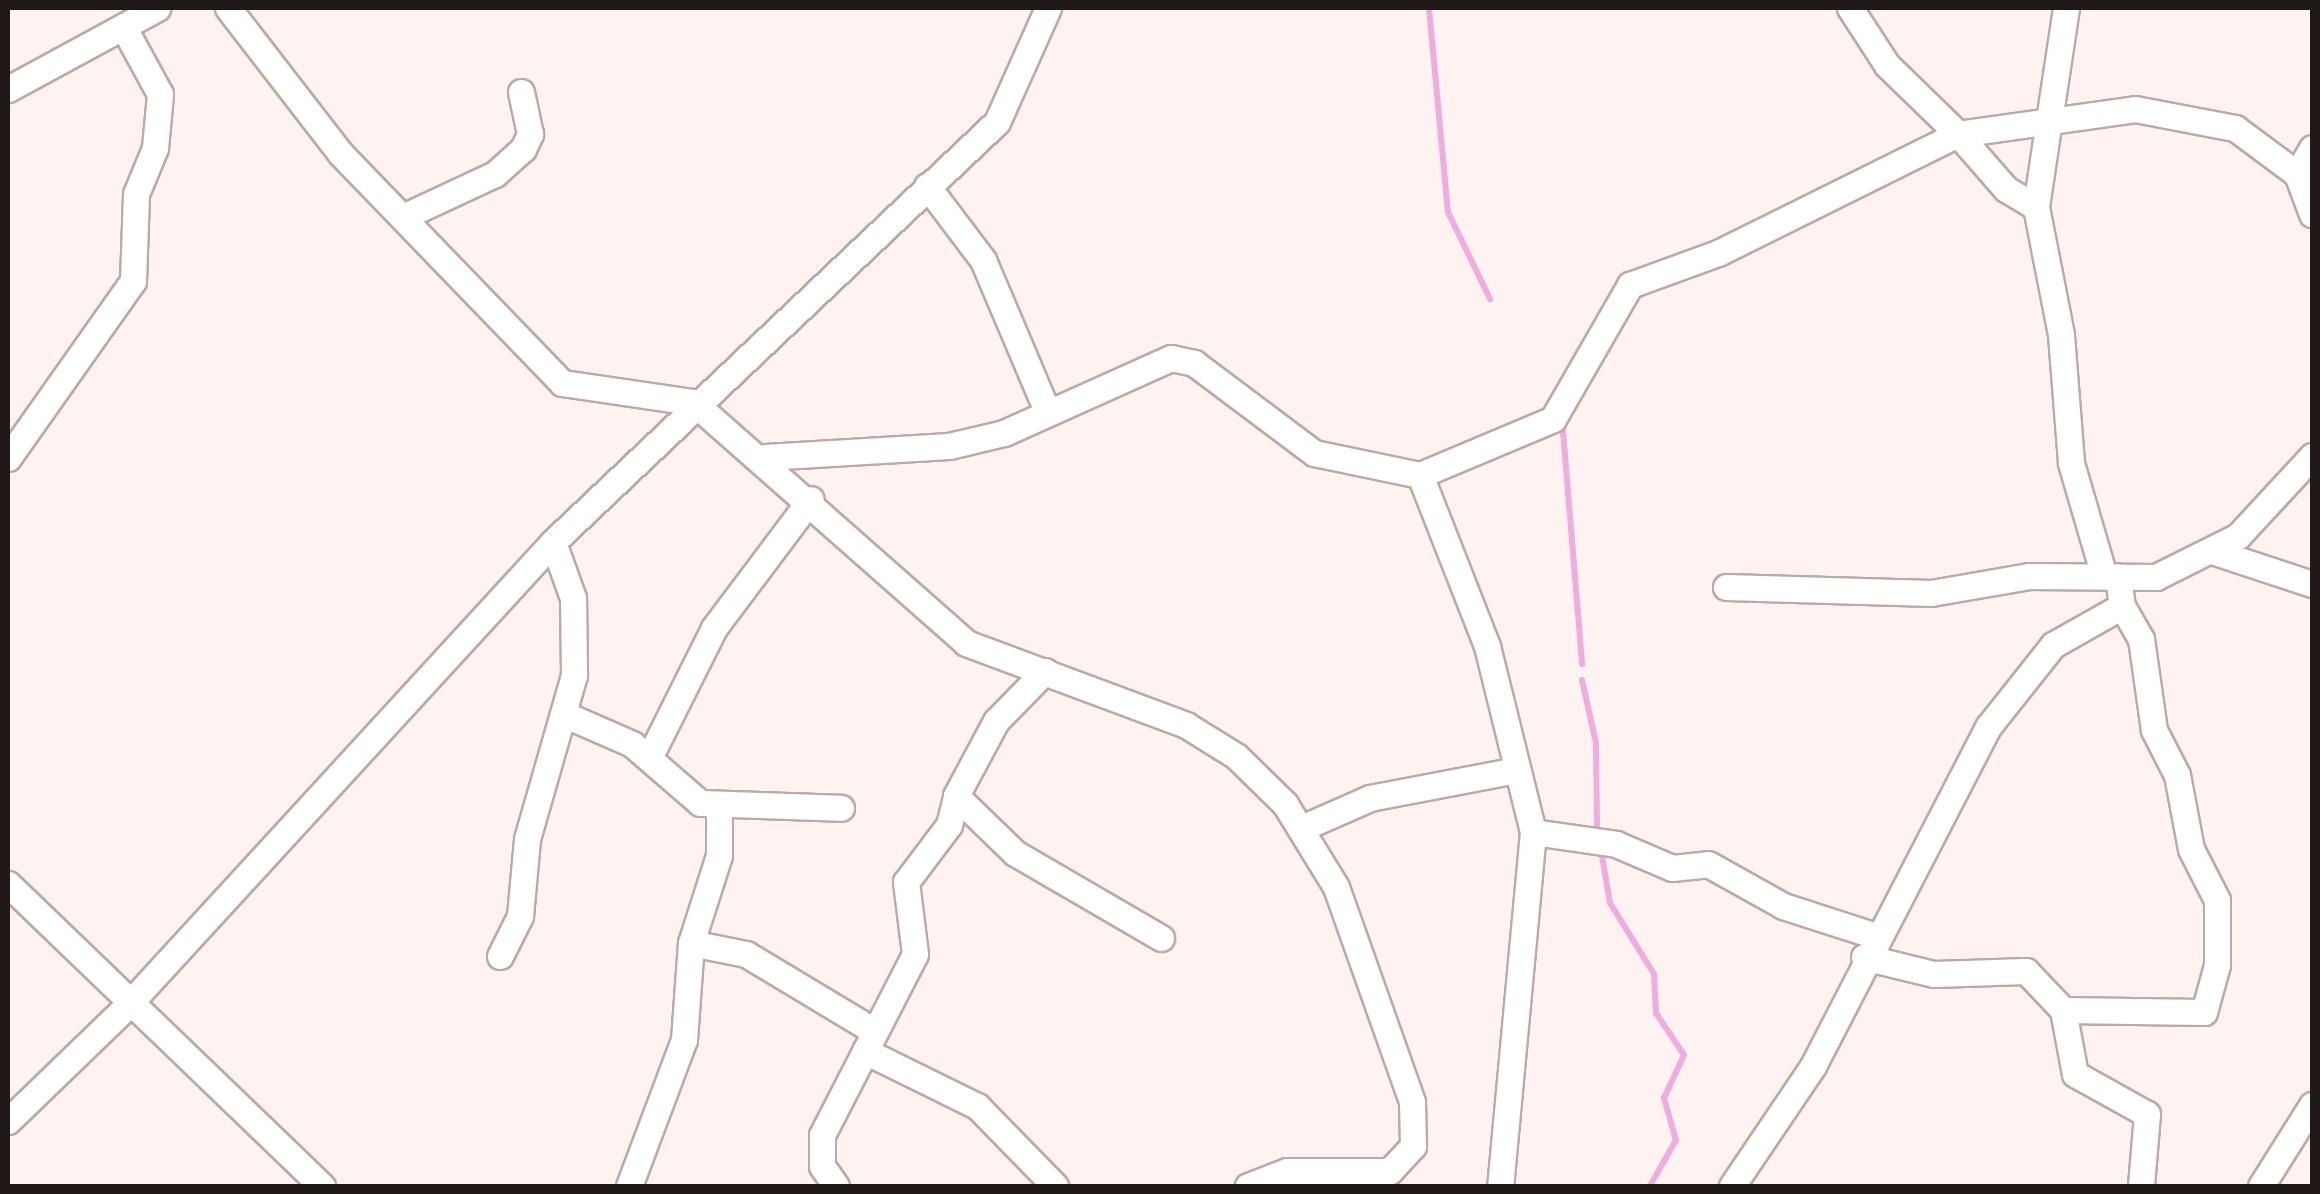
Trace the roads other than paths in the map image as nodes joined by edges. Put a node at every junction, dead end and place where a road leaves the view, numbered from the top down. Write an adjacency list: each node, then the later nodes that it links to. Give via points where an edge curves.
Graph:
1 (228, 8): 15 (street, via 340,152)
2 (1048, 8): 12 (street, via 997,122)
3 (1850, 8): 9 (street, via 1887,65)
4 (2066, 8): 8 (street)
5 (139, 16): 6 (street); 20 (street, via 160,94 155,148 136,194 133,282)
6 (8, 89)
7 (521, 92): 15 (street, via 530,134 523,149 495,174)
8 (2050, 117): 9 (street, via 1980,138); 11 (street, via 2135,109 2235,128); 13 (street)
9 (1958, 134): 13 (street, via 2006,190); 21 (street, via 1718,254 1630,285 1553,419)
10 (2312, 148): 11 (street)
11 (2297, 174): 14 (street)
12 (927, 186): 16 (street); 17 (street, via 983,260)
13 (2036, 207): 25 (street, via 2061,335 2071,462)
14 (2312, 214)
15 (407, 215): 16 (street, via 478,302 562,383)
16 (693, 402): 19 (street); 23 (street)
17 (1048, 413): 19 (street, via 948,446); 21 (street, via 1171,358 1194,363 1314,453)
18 (2312, 456): 24 (street, via 2260,516)
19 (765, 457): 22 (street)
20 (8, 458)
21 (1420, 475): 32 (street, via 1487,646)
22 (811, 499): 29 (street, via 966,643); 31 (street, via 714,628)
23 (553, 542): 30 (street, via 572,598); 43 (street)
24 (2212, 551): 25 (street, via 2156,578); 26 (street)
25 (2111, 576): 27 (street, via 2029,576 1931,593); 28 (street)
26 (2312, 584)
27 (1726, 588)
28 (2122, 606): 41 (street, via 2053,644 2012,690); 44 (street, via 2141,639 2154,730 2176,775 2191,849 2216,900 2217,965 2200,1015)
29 (1044, 671): 33 (street, via 996,721); 36 (street, via 1186,725 1236,756)
30 (568, 716): 31 (street); 42 (street, via 527,839 520,916)
31 (650, 756): 34 (street, via 682,791)
32 (1517, 770): 36 (street, via 1370,798); 37 (street)
33 (956, 796): 39 (street, via 1015,853); 45 (street, via 948,824 906,882 915,954)
34 (719, 807): 35 (street); 40 (street, via 719,855)
35 (840, 808)
36 (1304, 828): 54 (street, via 1336,887 1406,1085 1414,1146 1390,1171 1287,1171)
37 (1533, 832): 41 (street, via 1616,844 1672,868 1708,864); 55 (street)
38 (8, 884): 43 (street)
39 (1162, 938)
40 (691, 943): 45 (street, via 746,954); 51 (street, via 684,1040)
41 (1869, 946): 44 (street, via 1934,974 2026,971); 56 (street, via 1813,1066)
42 (500, 956)
43 (128, 1005): 47 (street); 50 (street)
44 (2063, 1010): 57 (street, via 2075,1074 2147,1114)
45 (870, 1041): 52 (street, via 822,1135 822,1166); 53 (street, via 976,1106)
46 (2312, 1105): 48 (street)
47 (8, 1121)
48 (2291, 1138): 49 (street); 58 (street)
49 (2312, 1155)
50 (322, 1186)
51 (629, 1186)
52 (836, 1186)
53 (1054, 1186)
54 (1248, 1186)
55 (1500, 1186)
56 (1732, 1186)
57 (2141, 1186)
58 (2261, 1186)

